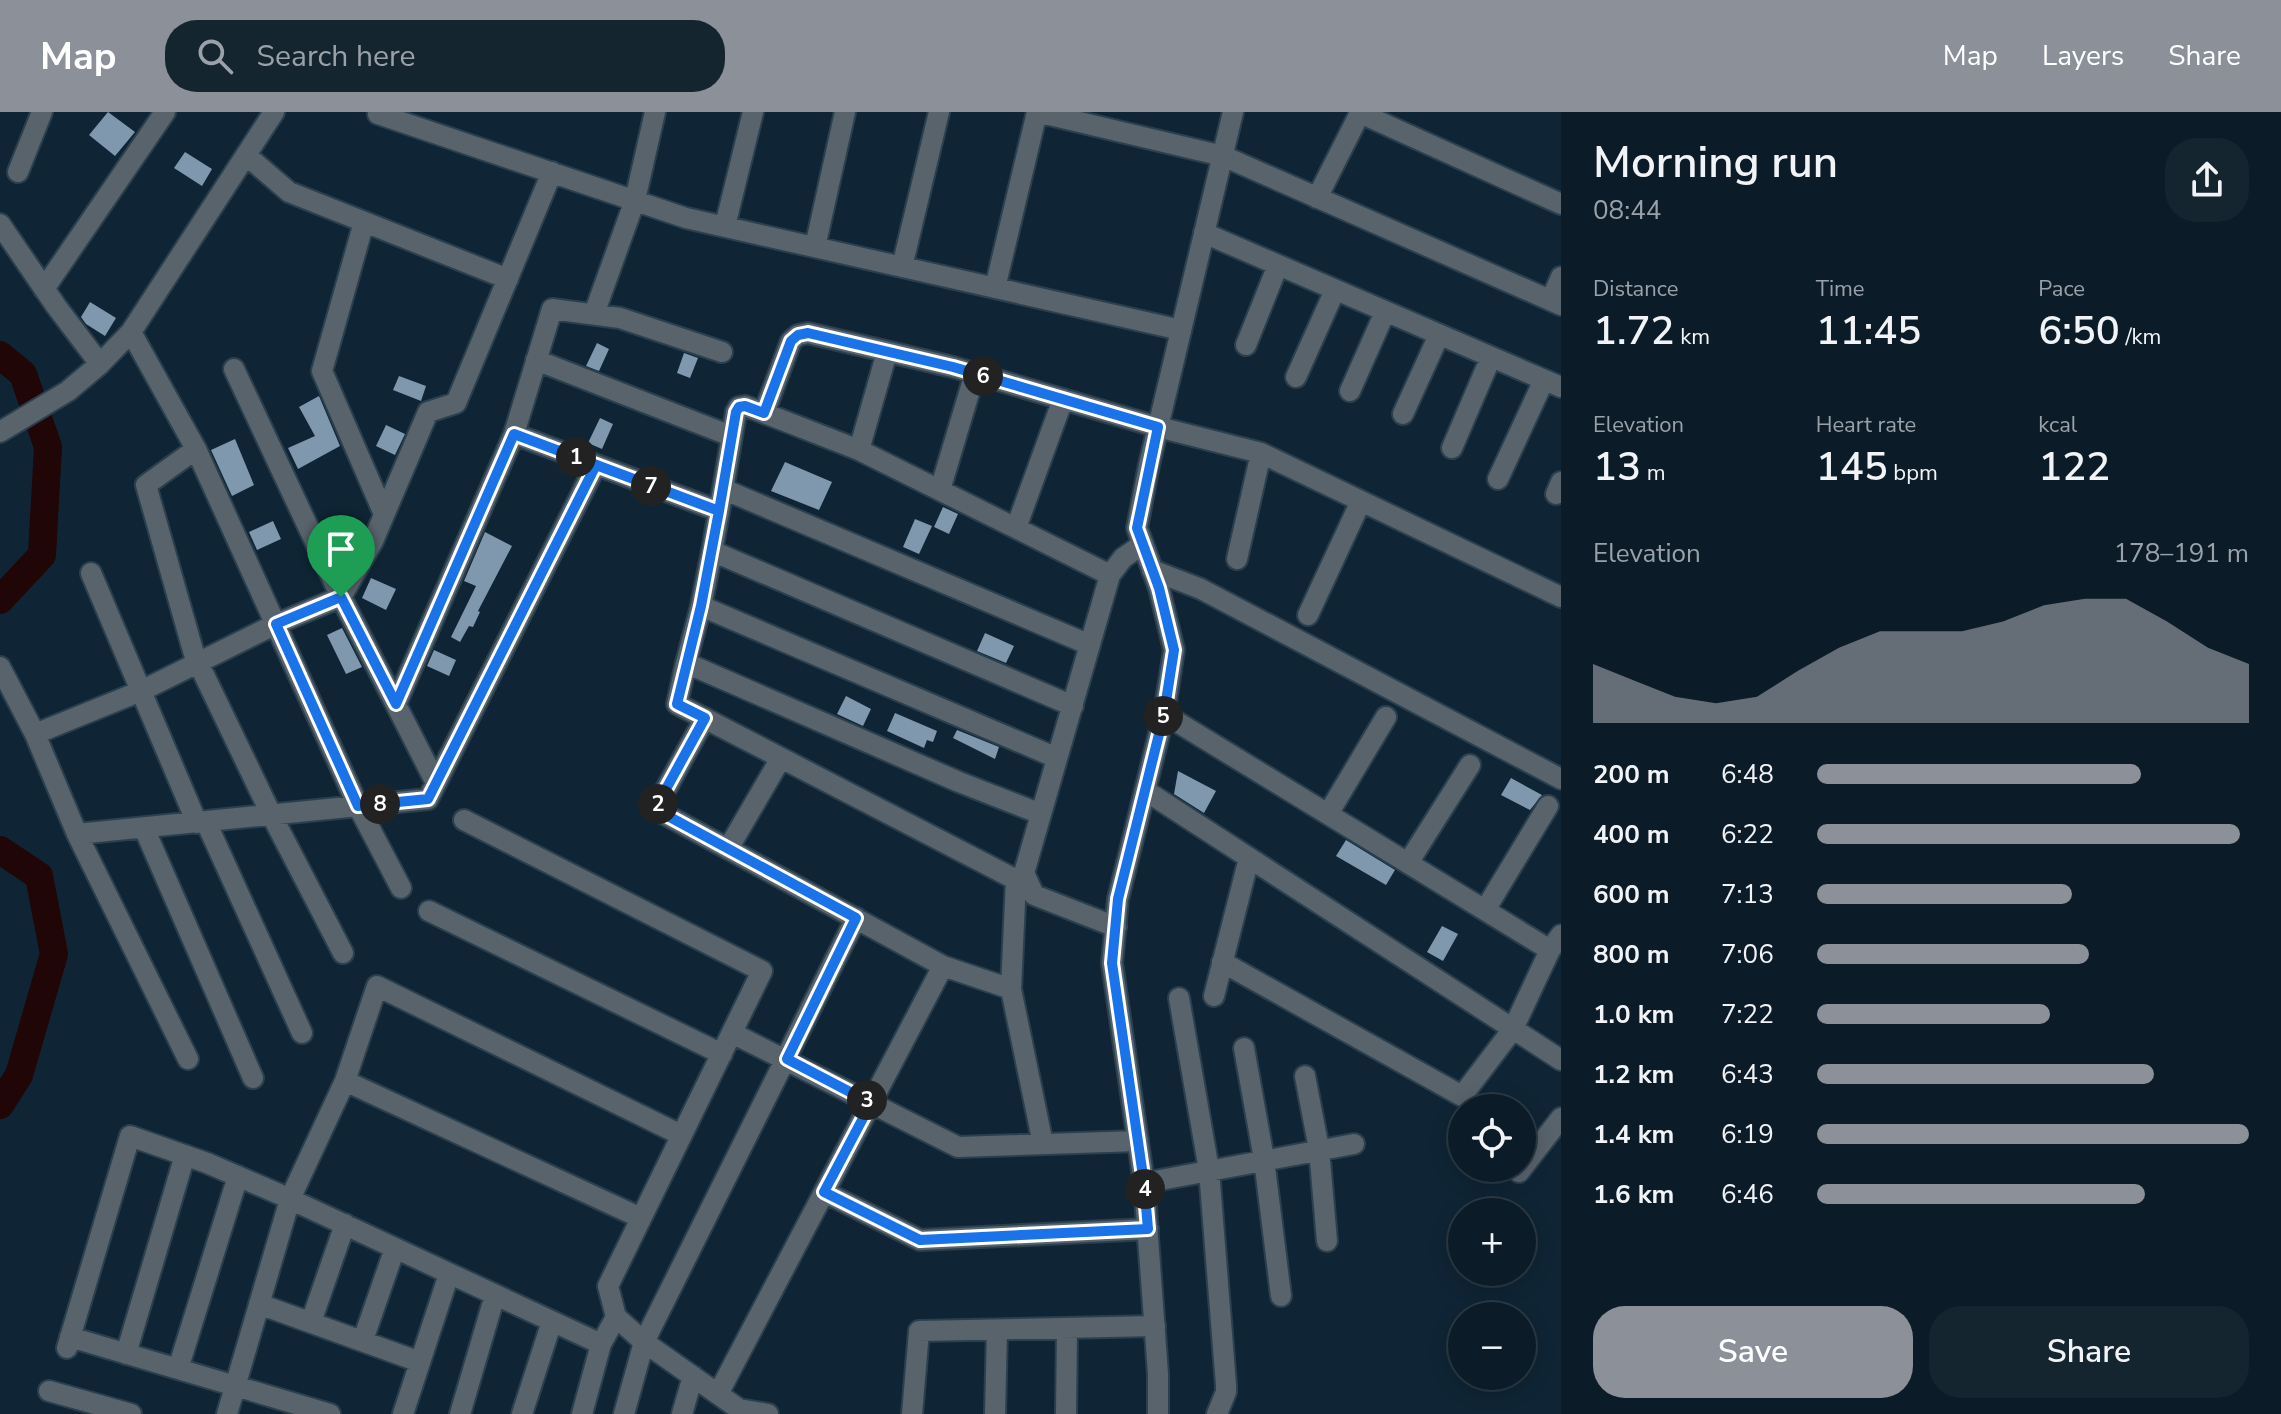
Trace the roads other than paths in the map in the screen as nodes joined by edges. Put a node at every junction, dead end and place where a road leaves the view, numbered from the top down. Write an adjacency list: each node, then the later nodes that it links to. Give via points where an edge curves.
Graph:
1 (42, 112): 13 (street)
2 (165, 112): 28 (street)
3 (274, 112): 11 (street)
4 (379, 112): 14 (street)
5 (655, 112): 16 (street)
6 (753, 112): 20 (street)
7 (845, 112): 22 (street)
8 (939, 112): 24 (street)
9 (1037, 112): 12 (street); 27 (street)
10 (1233, 112): 12 (street)
11 (246, 155): 18 (street, via 289,192); 34 (street)
12 (1223, 156): 15 (street); 21 (street)
13 (18, 172)
14 (552, 172): 16 (street); 26 (street)
15 (1317, 198): 17 (street, via 1360,113); 30 (street)
16 (635, 200): 20 (street); 32 (street)
17 (1561, 204)
18 (364, 222): 26 (street); 64 (street, via 322,371)
19 (0, 224): 28 (street)
20 (725, 226): 22 (street)
21 (1204, 233): 23 (street); 33 (street)
22 (815, 247): 24 (street)
23 (1278, 265): 29 (street); 36 (street)
24 (902, 267): 27 (street)
25 (1561, 277): 30 (street)
26 (508, 279): 64 (street, via 456,403 428,412)
27 (995, 288): 33 (street)
28 (44, 289): 41 (street)
29 (1335, 290): 31 (street); 44 (street)
30 (1556, 302)
31 (1385, 312): 35 (street); 46 (street)
32 (594, 314): 37 (street); 40 (street, via 552,309)
33 (1181, 330): 50 (street)
34 (131, 332): 41 (street); 55 (street)
35 (1439, 335): 39 (street); 49 (street)
36 (1246, 345)
37 (722, 352)
38 (887, 352): 43 (street); 48 (street, via 798,335 791,341); 56 (street)
39 (1491, 357): 45 (street); 54 (street)
40 (536, 360): 52 (street); 53 (street)
41 (100, 364): 51 (street, via 68,391)
42 (234, 369): 72 (street)
43 (975, 373): 47 (street); 61 (street)
44 (1296, 377)
45 (1552, 383): 59 (street)
46 (1350, 391)
47 (1063, 399): 50 (street); 65 (street)
48 (764, 413): 53 (street, via 739,407); 56 (street)
49 (1403, 414)
50 (1158, 427): 57 (street); 66 (street, via 1137,528)
51 (4, 430)
52 (514, 434): 58 (street); 82 (street)
53 (731, 436): 60 (street)
54 (1452, 448)
55 (196, 449): 76 (street); 78 (street, via 146,485)
56 (859, 450): 61 (street)
57 (1261, 453): 62 (street); 68 (street)
58 (596, 465): 63 (street); 92 (street)
59 (1498, 479)
60 (723, 489): 63 (street); 77 (street)
61 (940, 490): 65 (street)
62 (1361, 501): 73 (street); 75 (street)
63 (719, 511): 67 (street)
64 (384, 514): 72 (street)
65 (1016, 528): 71 (street)
66 (1143, 544): 69 (street); 71 (street)
67 (712, 551): 74 (street); 83 (street)
68 (1237, 559)
69 (1152, 570): 84 (street, via 1174,650); 91 (street, via 1201,589)
70 (91, 573): 81 (street)
71 (1110, 575): 77 (street)
72 (341, 597): 76 (street); 82 (street)
73 (1561, 597)
74 (701, 606): 79 (street); 89 (street)
75 (1308, 615)
76 (276, 624): 78 (street); 94 (street)
77 (1090, 645): 83 (street)
78 (198, 661): 81 (street); 96 (street)
79 (686, 663): 86 (street, via 677,704); 97 (street)
80 (0, 667): 87 (street)
81 (141, 691): 87 (street); 100 (street)
82 (396, 704): 92 (street)
83 (1073, 706): 89 (street)
84 (1164, 714): 93 (street); 98 (street)
85 (1386, 717): 98 (street)
86 (705, 718): 88 (street); 103 (street, via 655,809)
87 (35, 734): 102 (street)
88 (781, 758): 103 (street); 106 (street)
89 (1057, 758): 97 (street)
90 (1470, 765): 105 (street)
91 (1561, 779)
92 (436, 783): 94 (street, via 428,799)
93 (1146, 791): 104 (street); 111 (street, via 1118,899)
94 (358, 806): 96 (street); 107 (street)
95 (1548, 806): 108 (street)
96 (271, 814): 100 (street); 113 (street)
97 (1041, 814): 106 (street)
98 (1328, 814): 105 (street)
99 (464, 820): 121 (street, via 762,971)
100 (202, 822): 101 (street); 120 (street)
101 (144, 828): 102 (street); 128 (street)
102 (77, 834): 124 (street)
103 (728, 849): 110 (street)
104 (1249, 858): 114 (street); 119 (street)
105 (1408, 863): 108 (street)
106 (1023, 883): 111 (street, via 1034,895); 116 (street)
107 (401, 888)
108 (1485, 910): 112 (street)
109 (429, 911): 123 (street)
110 (856, 918): 115 (street); 125 (street)
111 (1116, 927): 133 (street, via 1112,963)
112 (1555, 942): 119 (street)
113 (343, 953)
114 (1222, 962): 117 (street); 119 (street, via 1462,1096)
115 (943, 966): 116 (street); 130 (street)
116 (1011, 989): 134 (street)
117 (1214, 996)
118 (1179, 998): 140 (street)
119 (1513, 1029): 126 (street)
120 (302, 1033)
121 (732, 1033): 123 (street); 125 (street)
122 (1244, 1048): 139 (street)
123 (722, 1054): 132 (street)
124 (188, 1059)
125 (787, 1059): 130 (street); 161 (street)
126 (1561, 1060)
127 (1305, 1076): 136 (street)
128 (253, 1078)
129 (345, 1081): 132 (street, via 377,986); 144 (street); 145 (street)
130 (871, 1103): 134 (street, via 958,1147); 143 (street)
131 (1561, 1118): 137 (street)
132 (681, 1135): 145 (street)
133 (1138, 1141): 134 (street); 142 (street)
134 (1043, 1144)
135 (1354, 1144): 136 (street)
136 (1319, 1149): 139 (street); 148 (street)
137 (1536, 1150)
138 (185, 1155): 141 (street); 163 (street); 163 (street, via 130,1136 69,1342)
139 (1264, 1159): 140 (street); 152 (street)
140 (1209, 1170): 142 (street); 185 (street, via 1226,1385)
141 (238, 1176): 144 (street); 165 (street)
142 (1144, 1183): 147 (street)
143 (824, 1192): 147 (street, via 920,1240); 169 (street)
144 (290, 1199): 146 (street); 153 (street)
145 (641, 1218): 154 (street, via 608,1286)
146 (345, 1224): 149 (street); 156 (street)
147 (1148, 1229): 157 (street)
148 (1327, 1241)
149 (395, 1248): 150 (street); 160 (street)
150 (449, 1274): 151 (street); 164 (street)
151 (495, 1295): 155 (street); 175 (street)
152 (1281, 1296)
153 (259, 1304): 156 (street); 167 (street)
154 (616, 1317): 161 (street); 162 (street)
155 (552, 1321): 162 (street); 176 (street)
156 (311, 1322): 160 (street)
157 (1155, 1326): 158 (street); 184 (street)
158 (1067, 1328): 159 (street); 183 (street)
159 (997, 1330): 181 (street, via 919,1331); 182 (street)
160 (363, 1340): 164 (street)
161 (644, 1342): 166 (street); 178 (street)
162 (601, 1344): 177 (street)
163 (126, 1354): 165 (street)
164 (420, 1362): 174 (street)
165 (178, 1369): 167 (street)
166 (693, 1376): 169 (street); 179 (street)
167 (236, 1386): 172 (street); 173 (street)
168 (49, 1391): 171 (street)
169 (718, 1394): 170 (street)
170 (745, 1412): 180 (street)
171 (131, 1414)
172 (227, 1414)
173 (330, 1414)
174 (403, 1414)
175 (460, 1414)
176 (522, 1414)
177 (582, 1414)
178 (624, 1414)
179 (682, 1414)
180 (768, 1414)
181 (912, 1414)
182 (995, 1414)
183 (1066, 1414)
184 (1158, 1414)
185 (1217, 1414)

